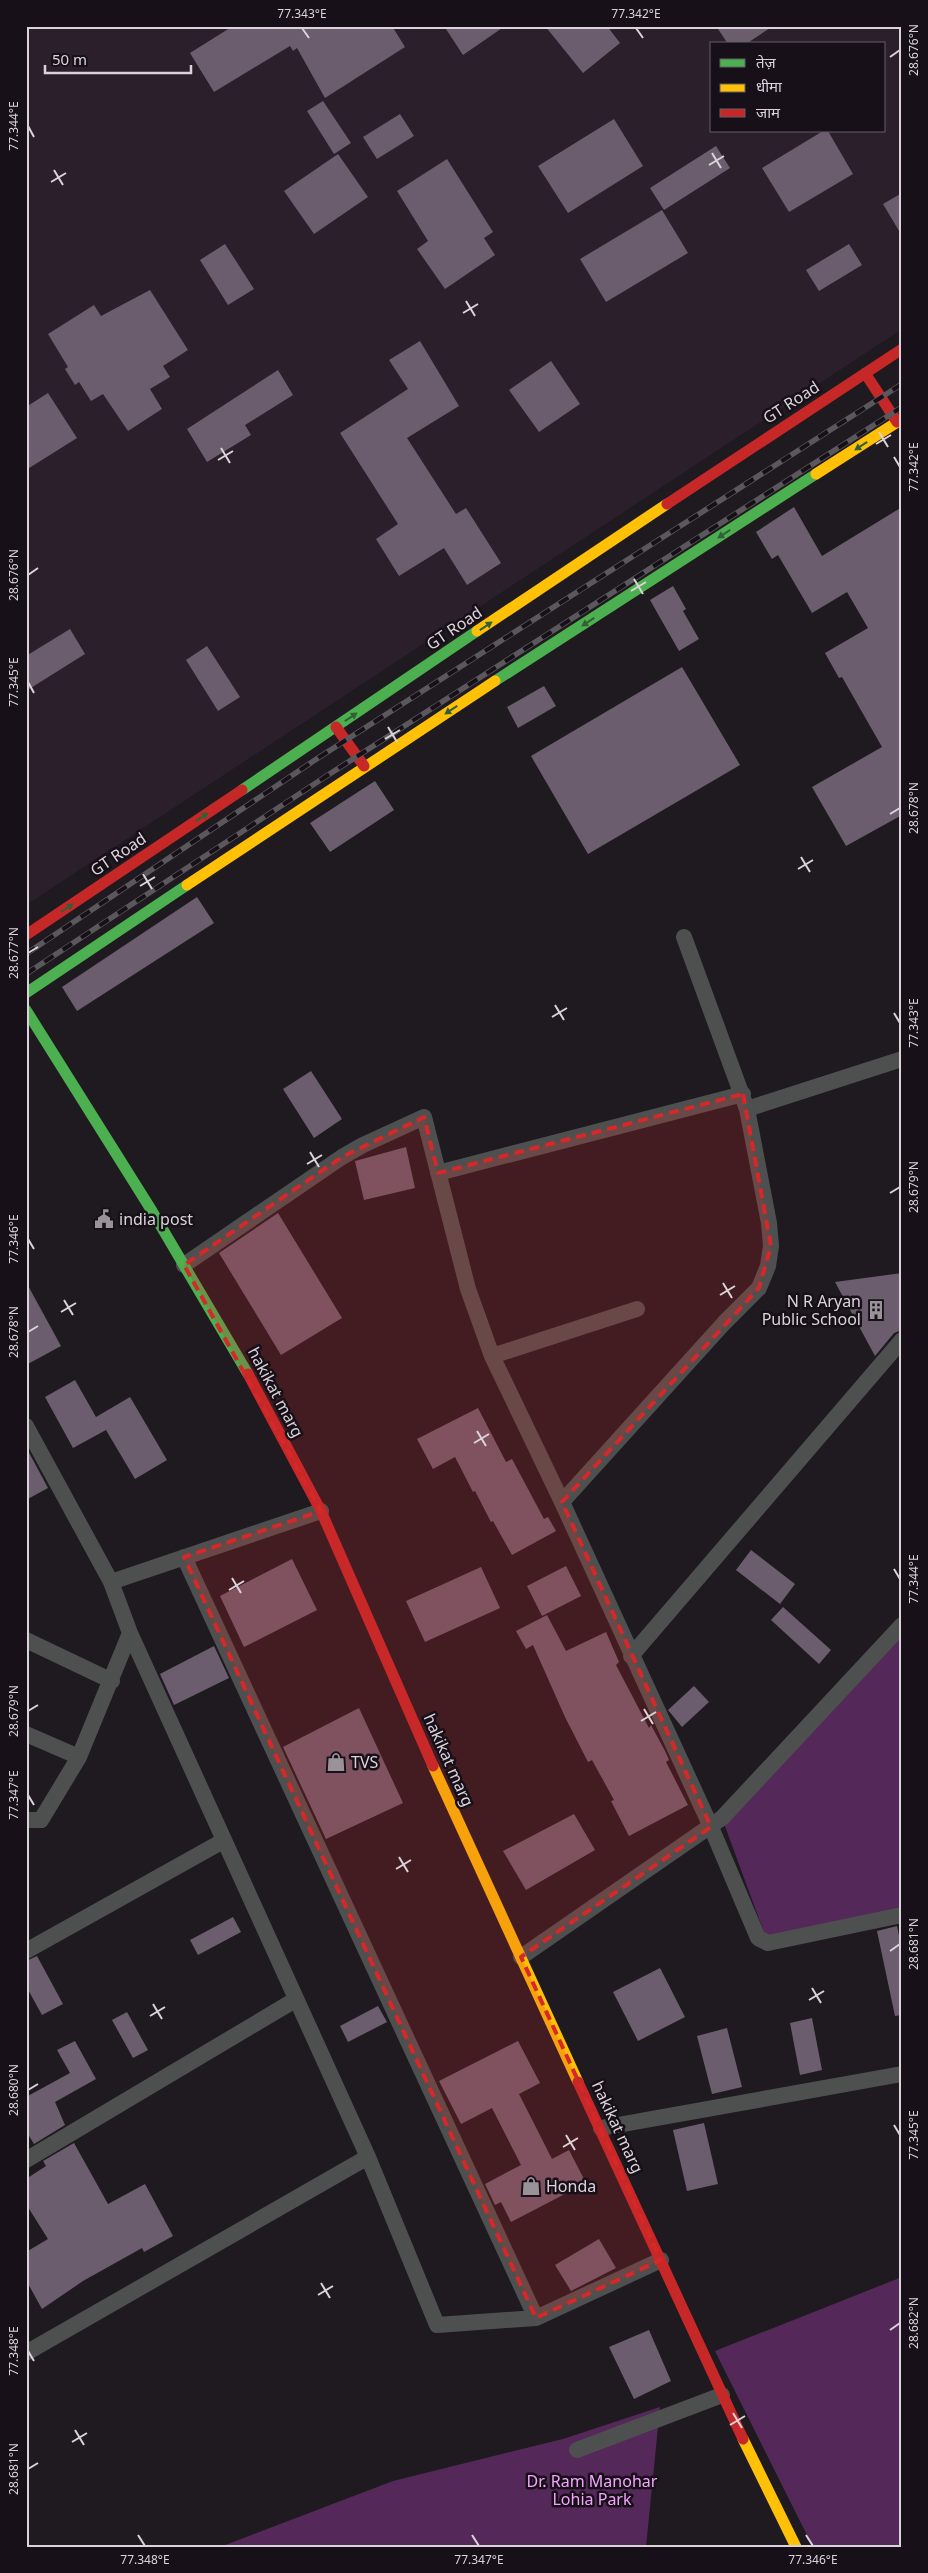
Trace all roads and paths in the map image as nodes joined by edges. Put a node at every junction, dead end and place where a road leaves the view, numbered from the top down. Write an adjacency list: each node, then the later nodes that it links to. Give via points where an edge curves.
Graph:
1 (902, 349): 2 (main road, GT Road)
2 (865, 373): 3 (main road); 4 (main road, GT Road, one-way to 2)
3 (899, 421): 5 (main road, one-way to 5)
4 (336, 727): 5 (main road); 6 (main road, GT Road, one-way to 4)
5 (364, 766): 8 (main road)
6 (26, 935)
7 (684, 936): 11 (street)
8 (26, 993)
9 (26, 1010): 13 (main road, hakikat marg)
10 (902, 1060): 11 (street)
11 (745, 1102): 12 (street); 18 (street, via 771,1246 768,1266 759,1288)
12 (438, 1173): 13 (street, via 424,1118 342,1157); 16 (street, via 468,1289)
13 (184, 1265): 19 (main road, hakikat marg, via 235,1350)
14 (637, 1309): 16 (street)
15 (902, 1340): 25 (street)
16 (492, 1356): 18 (street)
17 (26, 1426): 21 (street)
18 (562, 1502): 25 (street)
19 (321, 1511): 20 (street); 34 (main road, hakikat marg)
20 (184, 1558): 21 (street); 41 (street)
21 (111, 1582): 23 (street)
22 (902, 1625): 30 (street)
23 (130, 1633): 26 (street); 31 (street)
24 (26, 1640): 26 (street)
25 (631, 1656): 30 (street)
26 (112, 1681): 28 (street)
27 (26, 1734): 28 (street)
28 (79, 1757): 29 (street, via 42,1820)
29 (26, 1820)
30 (711, 1827): 32 (street, via 751,1925 758,1938 768,1944); 34 (street)
31 (223, 1841): 33 (street); 35 (street)
32 (902, 1915)
33 (26, 1951)
34 (521, 1957): 37 (main road, hakikat marg)
35 (295, 2000): 38 (street); 39 (street)
36 (902, 2074): 37 (street)
37 (601, 2128): 40 (main road, hakikat marg)
38 (368, 2157): 41 (street, via 438,2324); 42 (street)
39 (26, 2160)
40 (661, 2260): 41 (street); 43 (main road, hakikat marg)
41 (536, 2318)
42 (26, 2353)
43 (722, 2395): 44 (street); 45 (main road, hakikat marg)
44 (577, 2450)
45 (796, 2547)

